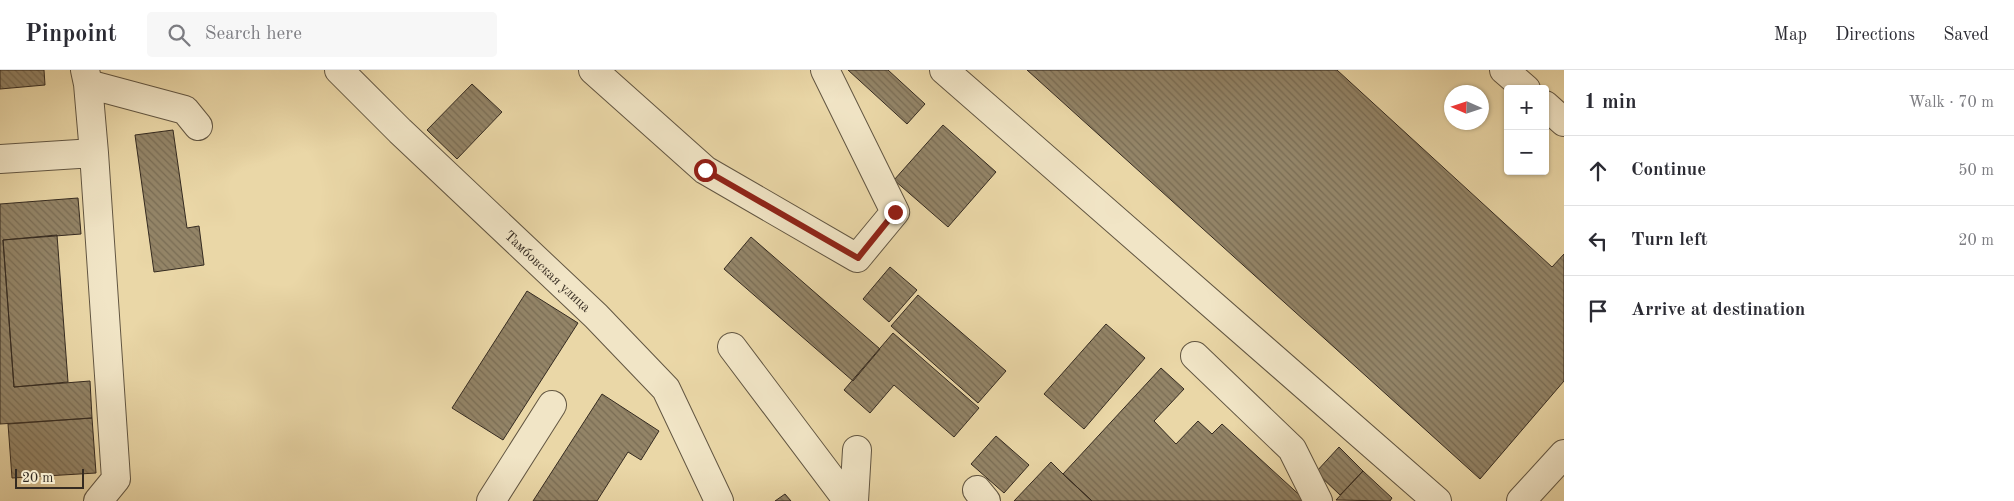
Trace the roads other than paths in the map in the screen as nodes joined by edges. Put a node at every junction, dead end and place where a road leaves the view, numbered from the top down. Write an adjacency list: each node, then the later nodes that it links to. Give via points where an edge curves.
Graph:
1 (339, 70): 20 (street, Тамбовская улица, via 400,132 596,316 666,389)
2 (593, 70): 3 (street, via 705,170 858,258 895,212)
3 (825, 70)
4 (944, 70): 24 (street)
5 (1504, 70): 7 (street)
6 (86, 77): 10 (street, via 185,110); 11 (street)
7 (1521, 85)
8 (1549, 109): 9 (street)
9 (1564, 122)
10 (198, 126)
11 (94, 153): 12 (street); 18 (street, via 116,479)
12 (0, 158)
13 (732, 347): 21 (street)
14 (1195, 356): 23 (street, via 1292,449)
15 (552, 405): 19 (street)
16 (857, 450): 22 (street)
17 (1564, 454): 25 (street)
18 (98, 501)
19 (491, 501)
20 (718, 501)
21 (848, 501)
22 (854, 501)
23 (1318, 501)
24 (1437, 501)
25 (1521, 501)

